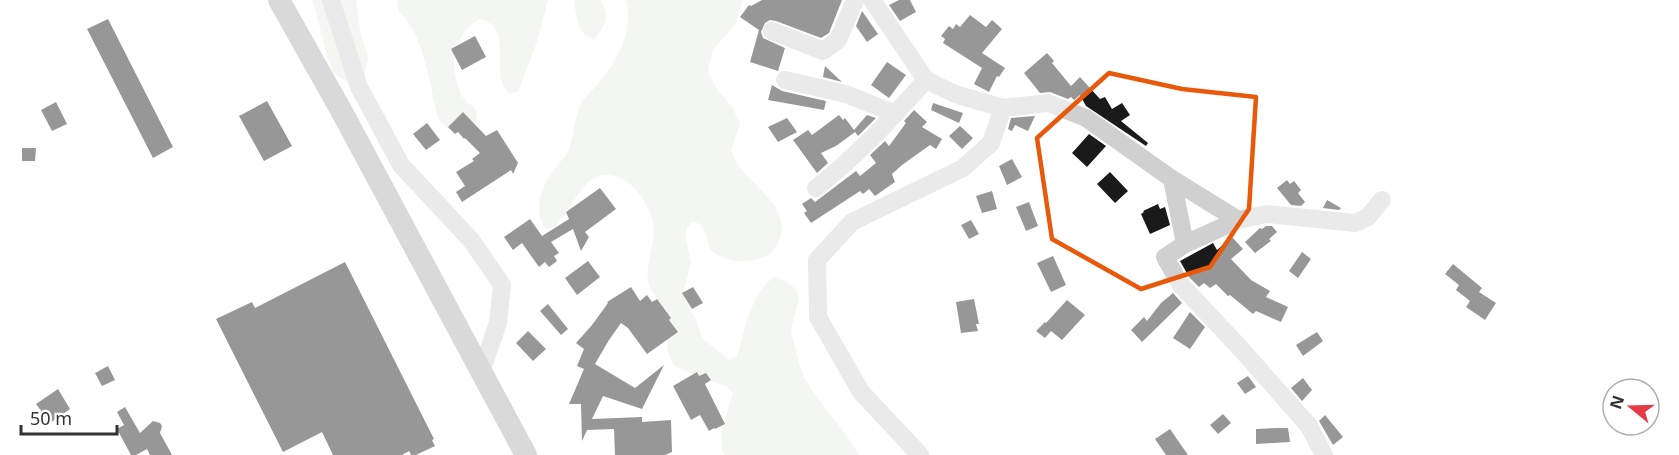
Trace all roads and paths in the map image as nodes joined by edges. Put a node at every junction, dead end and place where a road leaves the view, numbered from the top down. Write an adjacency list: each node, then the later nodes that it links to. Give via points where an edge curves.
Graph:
1 (279, 0): 15 (main road)
2 (331, 0): 15 (street, via 359,87 401,165 471,240 502,285 498,322)
3 (855, 0): 5 (street, via 838,40 823,51)
4 (872, 0): 7 (street)
5 (772, 31)
6 (785, 80): 9 (street, via 846,94)
7 (926, 80): 8 (street); 9 (street)
8 (1003, 108): 10 (street, via 1048,103 1086,118); 17 (street, via 991,143 963,168 852,222 817,260 818,317 861,392)
9 (896, 114): 11 (street, via 851,160)
10 (1172, 179): 13 (street); 14 (street)
11 (816, 188)
12 (1382, 200): 13 (street, via 1368,217 1355,223 1267,214)
13 (1238, 220): 14 (street)
14 (1185, 244): 18 (street, via 1165,257 1180,284 1309,426)
15 (481, 372): 16 (main road)
16 (526, 455)
17 (920, 455)
18 (1324, 455)

